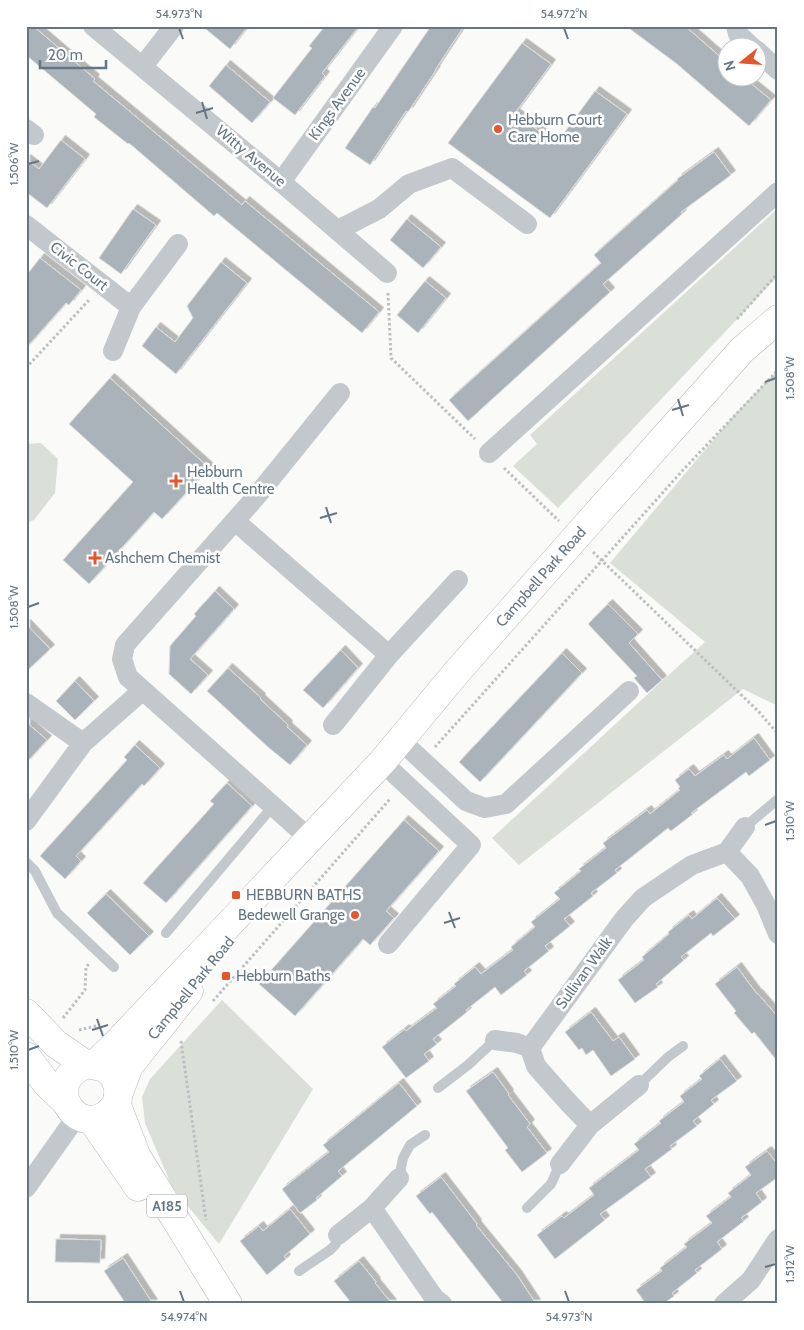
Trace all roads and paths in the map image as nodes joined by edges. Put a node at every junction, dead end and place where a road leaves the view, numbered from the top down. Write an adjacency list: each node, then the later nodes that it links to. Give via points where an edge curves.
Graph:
1 (93, 26): 7 (street, Witty Avenue)
2 (174, 26): 7 (street)
3 (393, 26): 9 (street, Kings Avenue)
4 (736, 26): 5 (street)
5 (743, 38)
6 (766, 59): 8 (street)
7 (143, 66): 9 (street, Witty Avenue)
8 (778, 70)
9 (281, 182): 13 (street, Witty Avenue)
10 (778, 192): 25 (street)
11 (527, 224): 13 (street, via 452,168 409,184 379,209)
12 (26, 225): 17 (street, Civic Court)
13 (338, 230): 15 (street, Witty Avenue)
14 (178, 244): 18 (street)
15 (387, 273): 25 (path, via 391,358)
16 (778, 274): 20 (path)
17 (103, 285): 18 (street, Civic Court); 22 (path)
18 (132, 307): 21 (street)
19 (778, 319): 27 (street, Campbell Park Road, via 742,350)
20 (732, 324)
21 (113, 351)
22 (26, 368)
23 (778, 370): 28 (path)
24 (340, 393): 26 (street)
25 (489, 452): 27 (path)
26 (235, 521): 30 (street); 31 (street, via 125,645 122,659 128,677)
27 (566, 523): 28 (path); 36 (street, Campbell Park Road, via 456,673)
28 (602, 561): 35 (path); 38 (path)
29 (458, 580): 30 (street)
30 (389, 654): 34 (street)
31 (143, 690): 37 (street); 42 (street)
32 (629, 691): 38 (street, via 506,804 485,808 466,801)
33 (26, 702): 37 (street)
34 (333, 726)
35 (778, 734)
36 (400, 740): 38 (street); 39 (street, Campbell Park Road)
37 (84, 743): 43 (street)
38 (423, 761)
39 (382, 762): 40 (street); 45 (street, Campbell Park Road)
40 (404, 783): 50 (street, via 472,845); 53 (path)
41 (778, 799): 44 (lane)
42 (273, 806): 45 (street); 48 (lane)
43 (26, 821)
44 (745, 827): 46 (street)
45 (310, 839): 63 (street, Campbell Park Road, via 114,1046); 66 (street, Campbell Park Road, via 129,1066)
46 (727, 852): 49 (street, via 750,876); 61 (street, Sullivan Walk, via 692,865 643,898 624,919)
47 (26, 862): 51 (lane, via 35,871 57,913)
48 (166, 933)
49 (778, 934)
50 (388, 944)
51 (100, 953): 52 (lane); 55 (path, via 86,967 85,990 63,1019)
52 (114, 967)
53 (206, 1008)
54 (26, 1013): 63 (street, via 56,1044)
55 (56, 1014)
56 (103, 1024): 57 (path)
57 (77, 1030)
58 (180, 1038): 75 (path)
59 (495, 1040): 61 (street); 65 (lane)
60 (683, 1046): 64 (lane)
61 (530, 1048): 68 (street, via 536,1066)
62 (26, 1056): 67 (street, A185, via 47,1084)
63 (89, 1065): 66 (street, via 105,1069 112,1075 118,1085); 67 (street, via 71,1074 66,1082 64,1091)
64 (639, 1085): 68 (street)
65 (438, 1088)
66 (117, 1099): 67 (street, via 111,1111 103,1116); 80 (street, A185, via 137,1157)
67 (78, 1112): 72 (street); 79 (street, A185, via 128,1174)
68 (590, 1124): 70 (street)
69 (425, 1135): 71 (lane, via 410,1144)
70 (560, 1164): 74 (lane, via 551,1184)
71 (399, 1178): 73 (street)
72 (26, 1188)
73 (372, 1208): 76 (street); 81 (street, via 435,1299)
74 (527, 1208)
75 (207, 1225)
76 (338, 1234): 78 (lane, via 336,1244 330,1250)
77 (778, 1239): 82 (street, via 751,1280)
78 (299, 1271)
79 (223, 1304)
80 (228, 1304)
81 (442, 1304)
82 (724, 1304)

